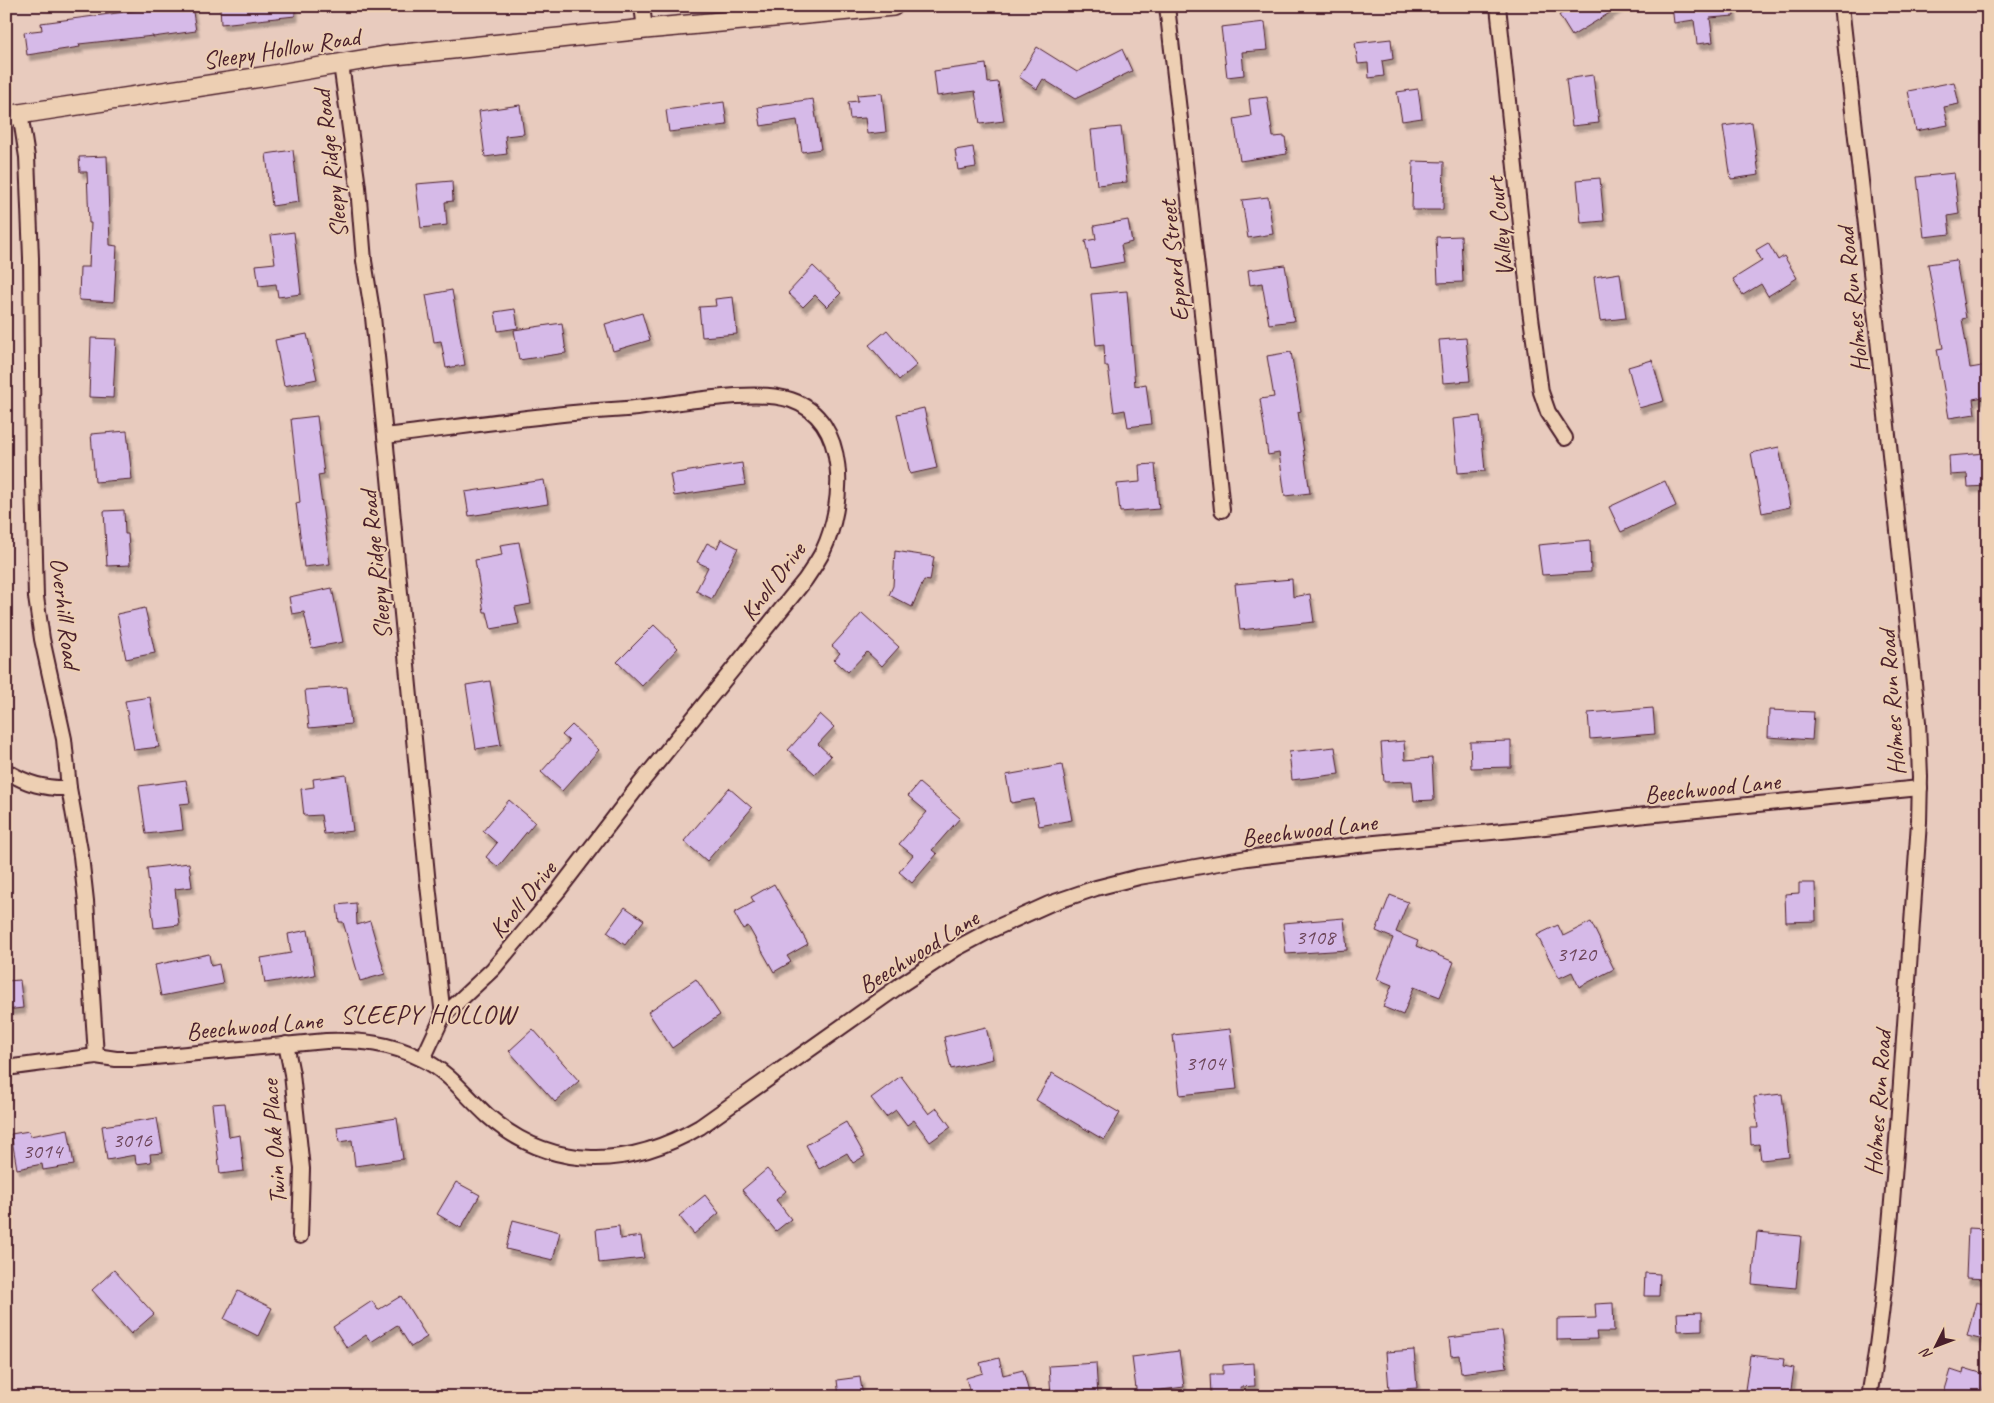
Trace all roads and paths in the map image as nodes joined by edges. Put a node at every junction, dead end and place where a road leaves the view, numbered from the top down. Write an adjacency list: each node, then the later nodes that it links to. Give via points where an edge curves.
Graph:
1 (642, 6): 6 (street)
2 (893, 6): 6 (main road, Sleepy Hollow Road)
3 (1167, 6): 11 (street, Eppard Street)
4 (1498, 6): 10 (street, Valley Court, via 1541,392 1548,412)
5 (1841, 6): 14 (street, Holmes Run Road, via 1918,722)
6 (646, 29): 7 (main road, Sleepy Hollow Road, via 385,56)
7 (340, 64): 8 (main road, Sleepy Hollow Road); 9 (street, Sleepy Ridge Road, via 358,187)
8 (13, 114): 13 (street, Overhill Road, via 27,157 36,597 64,740)
9 (386, 436): 15 (street, Sleepy Ridge Road); 15 (street, Knoll Drive, via 583,412 771,396 790,399 814,414 830,434 835,451 837,499 832,525 823,551 805,580 558,891 493,969)
10 (1565, 438)
11 (1222, 510)
12 (6, 771): 13 (street, via 33,785 50,789)
13 (69, 788): 17 (street, Overhill Road, via 86,901)
14 (1920, 788): 18 (street, Beechwood Lane, via 1266,856 1190,867 1096,888 1049,904 988,931 902,984 700,1127 651,1150 619,1156 585,1158 539,1148 489,1116 443,1072); 21 (street, Holmes Run Road, via 1890,1231)
15 (443, 1016): 18 (street)
16 (286, 1044): 17 (street, Beechwood Lane, via 133,1059); 18 (street, Beechwood Lane, via 374,1042); 20 (street, Twin Oak Place, via 302,1169)
17 (96, 1056): 19 (street, Beechwood Lane)
18 (423, 1059)
19 (6, 1068)
20 (300, 1236)
21 (1869, 1397)

